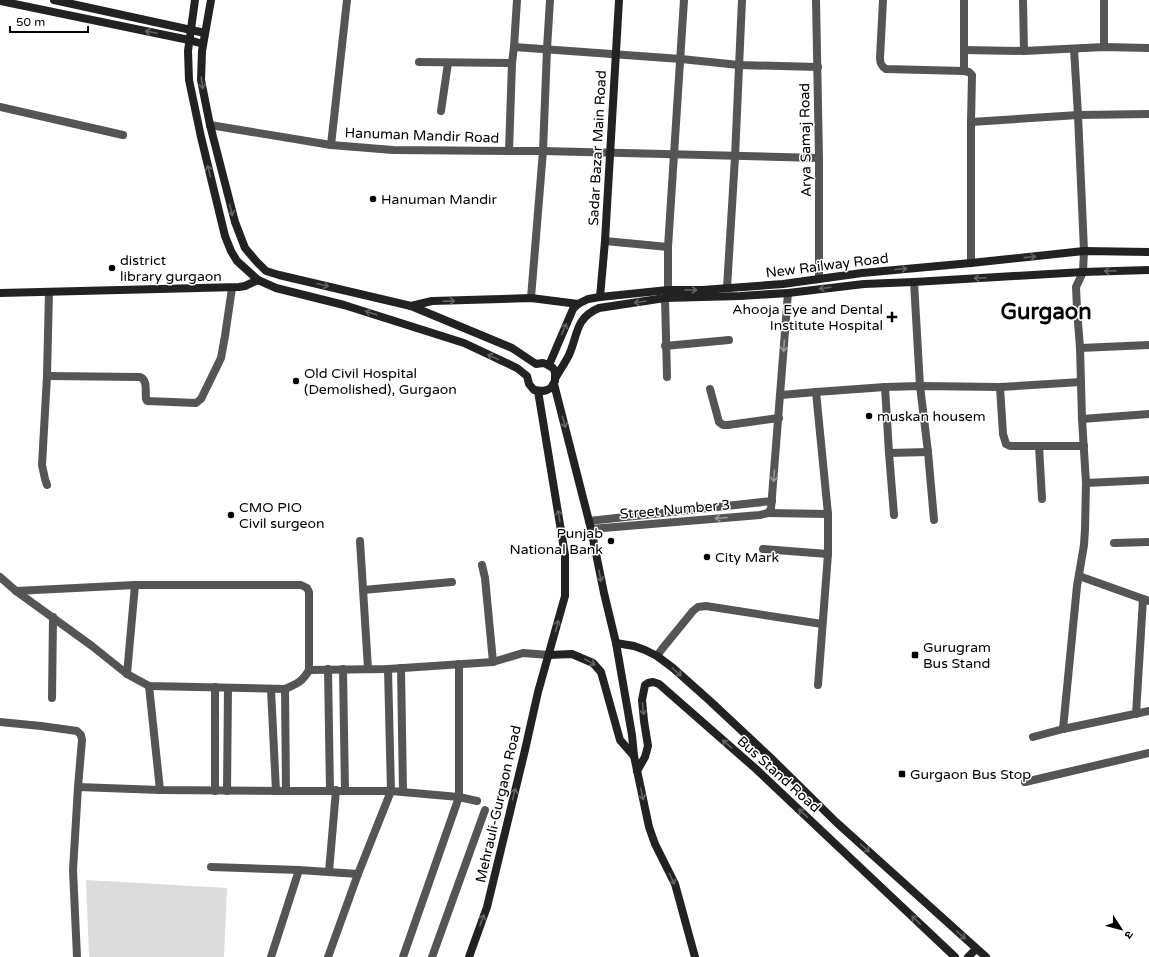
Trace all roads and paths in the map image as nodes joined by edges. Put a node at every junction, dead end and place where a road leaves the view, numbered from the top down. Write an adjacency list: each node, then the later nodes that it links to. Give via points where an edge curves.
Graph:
1 (54, 0): 17 (main road)
2 (195, 0): 17 (main road)
3 (211, 0): 18 (main road)
4 (347, 0): 43 (street)
5 (517, 0): 21 (street)
6 (550, 0): 24 (street)
7 (619, 0): 28 (main road, Sadar Bazar Main Road)
8 (684, 0): 29 (street)
9 (742, 0): 33 (street)
10 (816, 0): 34 (street, Arya Samaj Road)
11 (882, 0): 35 (street, via 880,64 883,67)
12 (964, 0): 26 (street)
13 (1023, 0): 27 (street)
14 (1104, 0): 22 (street)
15 (0, 1): 16 (main road)
16 (18, 2): 19 (main road, one-way to 16)
17 (191, 30): 18 (main road); 19 (main road)
18 (205, 34): 20 (main road)
19 (189, 40): 20 (main road); 58 (main road, one-way to 19, via 237,261 225,236 189,80)
20 (203, 44): 41 (main road, one-way to 41, via 201,80)
21 (514, 47): 24 (street); 31 (street)
22 (1104, 47): 23 (street); 25 (street)
23 (1149, 48)
24 (547, 49): 28 (street); 45 (street)
25 (1074, 49): 27 (street); 39 (street)
26 (964, 50): 27 (street); 35 (street)
27 (1024, 51)
28 (616, 54): 29 (street); 46 (main road, Sadar Bazar Main Road)
29 (681, 59): 33 (street); 47 (street)
30 (419, 62): 32 (street)
31 (512, 62): 32 (street); 44 (street)
32 (448, 63): 37 (street)
33 (739, 65): 34 (street); 48 (street)
34 (818, 67): 49 (street, Arya Samaj Road)
35 (964, 71): 40 (street, via 972,75)
36 (0, 107): 42 (street)
37 (441, 111)
38 (1149, 114): 39 (street)
39 (1078, 115): 40 (street); 52 (street)
40 (971, 122): 54 (street)
41 (210, 125): 43 (street, Hanuman Mandir Road); 70 (main road, one-way to 70, via 235,222 245,248 266,271)
42 (123, 135)
43 (331, 145): 44 (street, Hanuman Mandir Road, via 393,150)
44 (509, 151): 45 (street, Hanuman Mandir Road)
45 (543, 151): 46 (street, Hanuman Mandir Road); 67 (street)
46 (610, 153): 47 (street, Hanuman Mandir Road); 50 (main road, Sadar Bazar Main Road)
47 (675, 154): 48 (street, Hanuman Mandir Road); 51 (street)
48 (735, 157): 49 (street, Hanuman Mandir Road); 61 (street)
49 (819, 158): 57 (street, Arya Samaj Road)
50 (605, 241): 51 (street); 66 (main road, Sadar Bazar Main Road)
51 (668, 247): 62 (street)
52 (1084, 251): 53 (main road, New Railway Road); 54 (main road, New Railway Road, one-way to 52); 56 (street)
53 (1149, 252)
54 (971, 263): 57 (main road, New Railway Road, one-way to 54)
55 (1149, 270): 56 (main road, New Railway Road, one-way to 56)
56 (1082, 272): 59 (main road, New Railway Road, one-way to 59); 74 (street, via 1076,287)
57 (819, 279): 61 (main road, New Railway Road)
58 (258, 280): 60 (main road); 84 (main road, one-way to 58, via 531,388 527,376 517,368 464,344 344,305 276,288)
59 (914, 282): 65 (main road, New Railway Road, one-way to 65, via 864,284); 80 (street)
60 (232, 288): 63 (main road); 76 (street, via 221,358 201,399 196,404 147,401 145,381 140,377)
61 (727, 288): 62 (main road, New Railway Road, one-way to 61)
62 (668, 290): 66 (main road, New Railway Road)
63 (49, 292): 64 (main road); 76 (street)
64 (0, 293)
65 (788, 293): 68 (main road, New Railway Road); 86 (street, one-way to 86)
66 (600, 297): 69 (main road, New Railway Road)
67 (531, 298): 69 (main road); 70 (main road, one-way to 67, via 432,301)
68 (665, 298): 73 (street); 78 (main road, New Railway Road, one-way to 78, via 591,311 579,326 569,355)
69 (578, 304): 75 (main road, one-way to 69, via 573,309)
70 (411, 306): 75 (main road, via 506,346 536,364)
71 (729, 340): 73 (street)
72 (1149, 345): 74 (street)
73 (665, 346): 77 (street)
74 (1080, 348): 79 (street)
75 (549, 365): 78 (main road, via 553,368)
76 (47, 376): 96 (street, via 42,465)
77 (667, 377)
78 (555, 380): 84 (main road, via 547,390); 103 (main road, one-way to 103)
79 (1081, 382): 82 (street); 89 (street)
80 (920, 386): 81 (street); 82 (street); 92 (street)
81 (885, 387): 85 (street); 93 (street)
82 (1000, 387): 90 (street, via 1006,444)
83 (710, 388): 88 (street, via 718,422 723,425)
84 (538, 391): 120 (main road, Mehrauli-Gurgaon Road, one-way to 84, via 565,596 565,554)
85 (816, 392): 86 (street); 100 (street)
86 (781, 396): 88 (street)
87 (1149, 414): 89 (street)
88 (779, 418): 98 (street, one-way to 98)
89 (1082, 419): 91 (street)
90 (1039, 446): 91 (street); 97 (street)
91 (1084, 446): 95 (street)
92 (928, 452): 93 (street); 102 (street)
93 (889, 453): 101 (street)
94 (1149, 480): 95 (street)
95 (1086, 483): 110 (street, via 1084,545)
96 (47, 485)
97 (1042, 499)
98 (772, 501): 99 (street, via 771,509); 103 (street)
99 (764, 514): 100 (street, Street Number 3); 103 (street, Street Number 3, one-way to 103)
100 (828, 514): 108 (street)
101 (894, 515)
102 (934, 520)
103 (590, 525): 119 (main road, one-way to 119)
104 (360, 540): 114 (street)
105 (1149, 542): 106 (street)
106 (1114, 543)
107 (763, 549): 108 (street)
108 (828, 554): 118 (street)
109 (482, 564): 122 (street)
110 (1079, 576): 116 (street); 141 (street)
111 (0, 577): 115 (street)
112 (452, 582): 114 (street)
113 (134, 585): 115 (street); 129 (street, via 302,585 309,592); 130 (street)
114 (363, 590): 127 (street)
115 (16, 591): 117 (street)
116 (1146, 600): 139 (street)
117 (53, 617): 130 (street); 137 (street)
118 (822, 624): 121 (street, via 706,606 698,607 692,611); 131 (street)
119 (616, 643): 121 (main road, Bus Stand Road, via 634,646); 144 (main road)
120 (549, 655): 122 (street, via 523,653); 144 (main road, one-way to 144, via 572,654 593,663 601,672 620,740); 170 (main road, Mehrauli-Gurgaon Road, one-way to 120, via 487,907)
121 (657, 656): 164 (main road, Bus Stand Road, one-way to 164, via 710,701 836,822)
122 (493, 662): 123 (street)
123 (459, 664): 124 (street); 157 (street)
124 (401, 668): 128 (street); 156 (street)
125 (328, 669): 126 (street); 129 (street); 149 (street)
126 (343, 669): 127 (street); 150 (street)
127 (368, 669): 128 (street)
128 (388, 669): 155 (street)
129 (309, 670): 136 (street, via 305,678)
130 (126, 674): 132 (street)
131 (818, 685)
132 (149, 686): 133 (street); 148 (street)
133 (215, 687): 134 (street); 151 (street)
134 (228, 688): 135 (street); 152 (street)
135 (272, 689): 136 (street); 153 (street)
136 (285, 689): 154 (street)
137 (52, 698)
138 (1149, 711): 139 (street)
139 (1136, 714): 141 (street)
140 (0, 722): 147 (street, via 77,731 82,740)
141 (1064, 729): 142 (street)
142 (1033, 737)
143 (1149, 753): 146 (street)
144 (634, 756): 145 (main road)
145 (637, 771): 171 (main road, one-way to 171, via 649,827 675,884); 172 (main road, Bus Stand Road, one-way to 145, via 756,769 659,684 653,682 645,685 643,693 648,746 645,758)
146 (1025, 782)
147 (78, 787): 148 (street); 165 (street, via 73,870)
148 (160, 790): 151 (street)
149 (333, 790): 150 (street); 154 (street); 162 (street)
150 (345, 790): 155 (street)
151 (215, 791): 152 (street)
152 (227, 791): 153 (street)
153 (276, 791): 154 (street)
154 (286, 791)
155 (391, 791): 156 (street); 163 (street)
156 (402, 792): 157 (street)
157 (459, 797): 158 (street); 168 (street)
158 (477, 801)
159 (485, 810): 169 (street)
160 (211, 867): 161 (street)
161 (299, 870): 162 (street); 166 (street)
162 (329, 872): 163 (street)
163 (358, 874): 167 (street)
164 (976, 949): 173 (main road); 174 (main road, Bus Stand Road)
165 (77, 957)
166 (271, 957)
167 (328, 957)
168 (403, 957)
169 (432, 957)
170 (469, 957)
171 (696, 957)
172 (955, 957)
173 (968, 957)
174 (986, 957)

